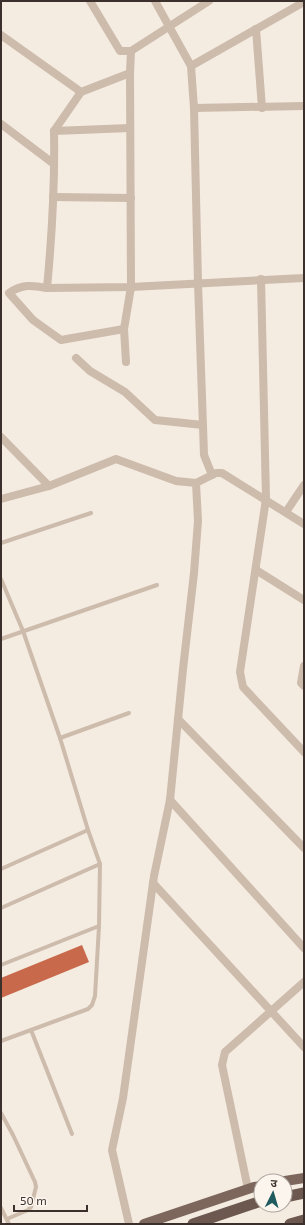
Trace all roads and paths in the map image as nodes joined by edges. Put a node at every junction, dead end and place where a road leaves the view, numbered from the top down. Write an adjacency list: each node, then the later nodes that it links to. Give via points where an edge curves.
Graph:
1 (90, 1): 8 (street, via 120,51)
2 (155, 1): 5 (street)
3 (209, 1): 5 (street)
4 (304, 2): 6 (street)
5 (169, 26): 8 (street); 9 (street)
6 (256, 29): 9 (street); 14 (street)
7 (1, 35): 11 (street)
8 (131, 51): 10 (street)
9 (191, 66): 13 (street)
10 (130, 73): 11 (street); 16 (street)
11 (80, 92): 17 (street)
12 (304, 106): 14 (street)
13 (194, 108): 14 (street); 23 (street)
14 (262, 108)
15 (1, 124): 18 (street)
16 (130, 128): 17 (street); 20 (street)
17 (54, 131): 18 (street)
18 (54, 164): 19 (street)
19 (53, 197): 20 (street); 25 (street)
20 (131, 198): 24 (street)
21 (304, 278): 22 (street)
22 (261, 279): 23 (street); 36 (street)
23 (198, 283): 24 (street); 29 (street)
24 (131, 287): 25 (street); 26 (street)
25 (47, 288): 26 (street, via 31,285 16,288 9,293 33,320 61,340)
26 (124, 329): 28 (street)
27 (76, 358): 29 (street, via 90,371 125,392 155,420)
28 (126, 362)
29 (203, 425): 31 (street, via 204,455)
30 (1, 437): 34 (street)
31 (212, 474): 32 (street); 36 (street, via 222,473)
32 (196, 482): 34 (street, via 176,480 116,459); 50 (street, via 197,529 194,573)
33 (304, 485): 37 (street)
34 (49, 486): 35 (street)
35 (1, 499)
36 (266, 500): 37 (street); 41 (street)
37 (286, 512): 39 (street)
38 (91, 513): 40 (lane)
39 (304, 524)
40 (1, 543)
41 (256, 570): 44 (street); 52 (street, via 240,672 243,687)
42 (1, 578): 45 (lane)
43 (157, 584): 45 (lane)
44 (304, 600)
45 (23, 631): 46 (lane); 51 (lane)
46 (1, 639)
47 (304, 666): 48 (street, via 301,683)
48 (304, 686)
49 (129, 713): 51 (lane)
50 (178, 719): 53 (street); 55 (street)
51 (60, 738): 54 (lane)
52 (304, 752)
53 (170, 800): 58 (street); 61 (street)
54 (88, 830): 56 (lane); 57 (lane)
55 (304, 848)
56 (100, 864): 59 (lane); 60 (lane)
57 (1, 869)
58 (153, 883): 64 (street); 81 (street, via 123,1098 112,1150)
59 (1, 908)
60 (99, 926): 62 (lane); 65 (lane, via 95,996 92,1006)
61 (304, 948)
62 (1, 965)
63 (304, 982): 64 (street)
64 (271, 1010): 67 (street); 73 (street, via 225,1052 222,1065)
65 (31, 1030): 66 (lane); 69 (lane)
66 (1, 1041)
67 (304, 1047)
68 (1, 1113): 78 (lane, via 36,1187 31,1207)
69 (72, 1134)
70 (304, 1178): 71 (main road)
71 (293, 1180)
72 (253, 1188): 73 (main road)
73 (248, 1189): 82 (main road)
74 (304, 1193): 75 (highway)
75 (293, 1195)
76 (253, 1204): 83 (highway)
77 (1, 1208): 78 (lane)
78 (7, 1219): 80 (lane)
79 (304, 1220): 84 (highway)
80 (9, 1224)
81 (129, 1224)
82 (144, 1224)
83 (193, 1224)
84 (290, 1224)

